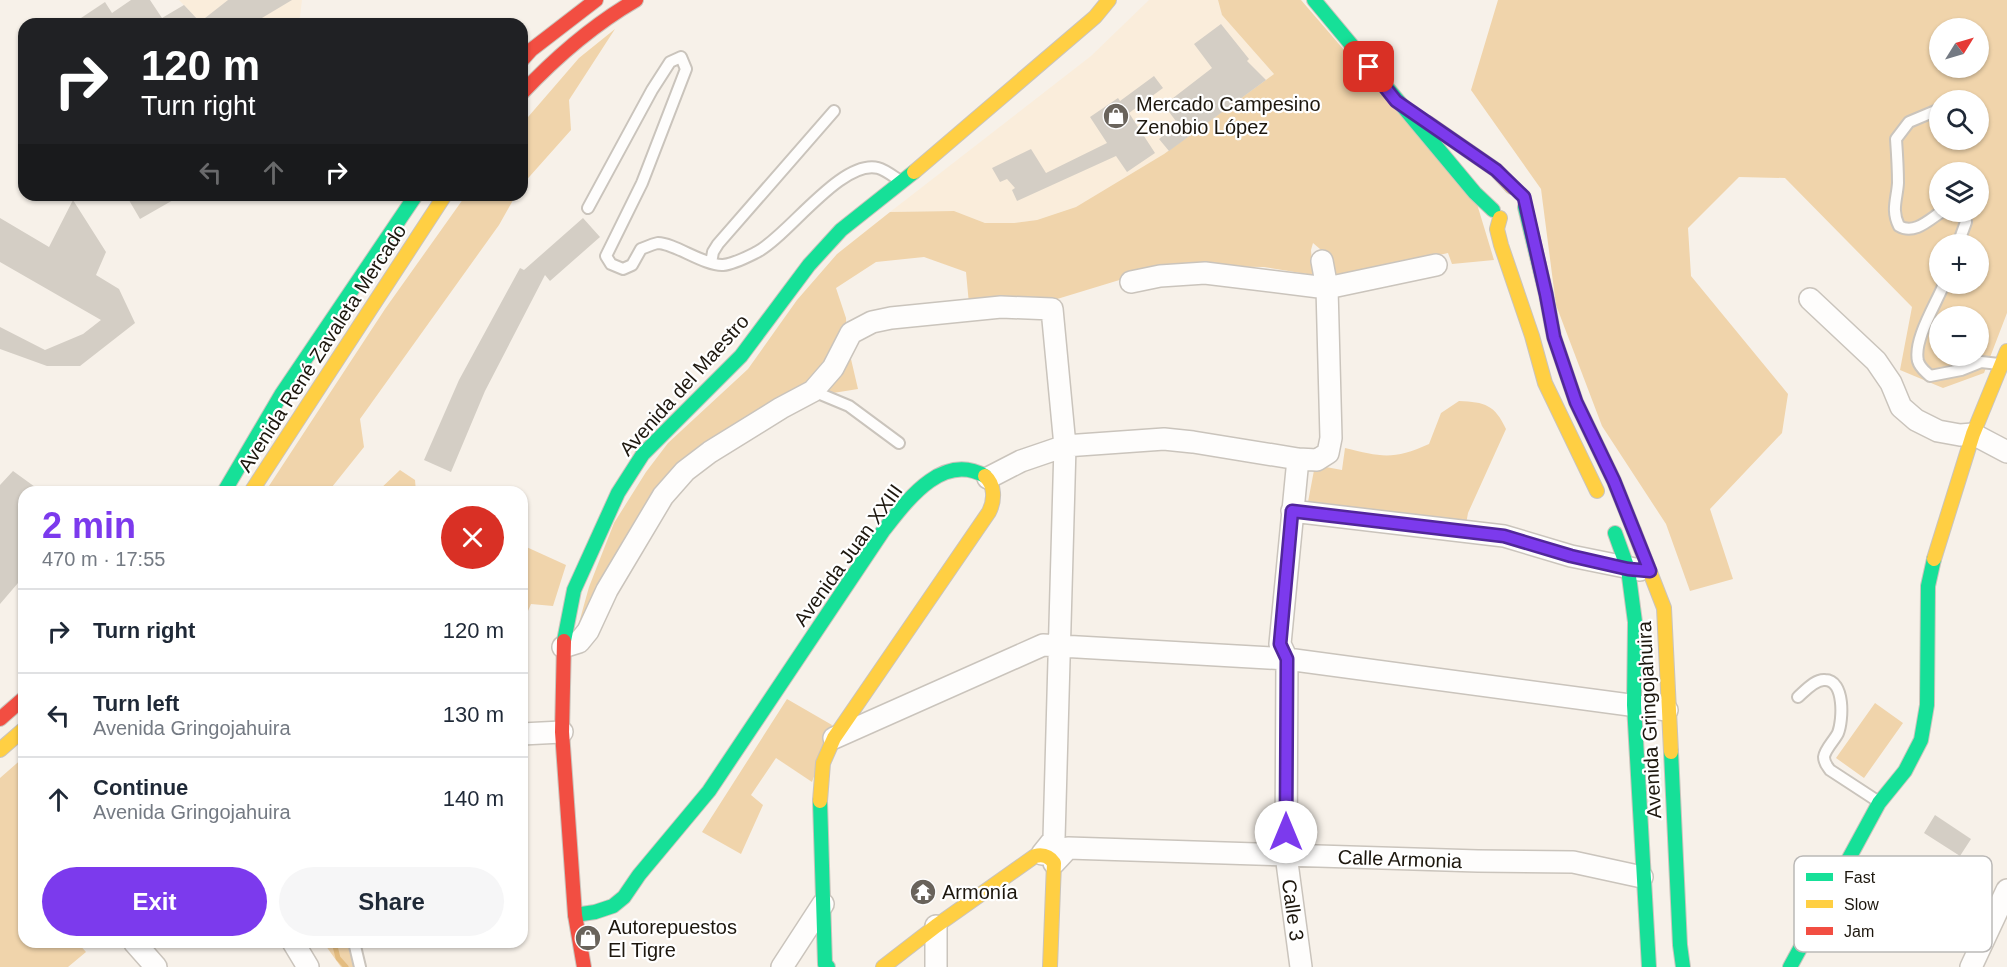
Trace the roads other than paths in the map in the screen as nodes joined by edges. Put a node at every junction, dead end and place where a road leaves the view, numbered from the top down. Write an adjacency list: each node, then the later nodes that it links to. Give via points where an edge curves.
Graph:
1 (596, 0): 5 (main road)
2 (636, 0): 6 (main road, via 607,17 551,62)
3 (1108, 0): 10 (main road, Avenida del Maestro, via 1095,17)
4 (1314, 0): 7 (main road)
5 (528, 54)
6 (528, 87)
7 (1396, 101): 11 (main road, via 1496,170); 16 (main road)
8 (834, 111): 19 (lane, via 718,244)
9 (1929, 114): 17 (lane, via 1909,122 1896,139 1898,185 1894,207 1899,226 1910,230)
10 (902, 182): 19 (lane, via 879,168 859,170 825,191 760,251 723,265); 39 (main road, Avenida del Maestro, via 841,230 809,265 741,356 643,454 618,492 574,590)
11 (1512, 187): 14 (main road, via 1524,197); 16 (main road, via 1496,193 1492,200)
12 (412, 201): 33 (main road, Avenida René Zavaleta Mercado, via 281,395)
13 (442, 201): 34 (main road, Avenida René Zavaleta Mercado)
14 (1525, 207): 16 (main road, via 1510,221); 37 (main road, Avenida Gringojahuira, via 1554,337 1576,402 1614,481)
15 (588, 208): 19 (lane, via 652,90 670,63 681,57 686,69 642,183 606,256 611,264 623,269 632,265 641,249 659,243)
16 (1496, 214): 36 (main road, Avenida Gringojahuira, via 1499,237 1545,383 1607,513)
17 (1929, 220)
18 (1322, 261): 22 (street)
19 (711, 263)
20 (1436, 265): 22 (street)
21 (1131, 282): 22 (street, via 1205,273)
22 (1327, 288): 31 (street, via 1331,438 1328,453 1317,459)
23 (1940, 294): 25 (lane, via 1920,339 1917,352 1922,369 1930,376)
24 (1809, 299): 27 (street, via 1876,361 1901,407 1916,420 1938,431)
25 (2005, 358): 27 (main road)
26 (813, 391): 28 (lane, via 849,406); 29 (street, via 833,368 850,333 872,322 1001,307 1052,309); 39 (street, via 685,471 663,496 607,590 588,631 579,642)
27 (1973, 434): 30 (street); 51 (main road, via 1928,586 1927,705 1921,740 1905,771)
28 (899, 443)
29 (1065, 446): 31 (street, via 1164,439); 32 (street, via 1021,461); 38 (street)
30 (2007, 452)
31 (1298, 459): 35 (street, Calle 3)
32 (988, 478): 49 (main road, via 994,491 993,504 982,524); 60 (main road, Avenida Juan XXIII, via 972,470 955,471 937,476 913,493 877,540 709,791 624,897 613,906)
33 (228, 486)
34 (255, 486)
35 (1292, 511): 36 (street, via 1504,536); 40 (street, Calle 3, via 1280,644)
36 (1628, 569): 37 (street); 43 (main road, Avenida Gringojahuira, via 1635,622)
37 (1650, 571): 44 (main road, Avenida Gringojahuira, via 1664,608)
38 (1060, 646): 40 (street); 49 (street, via 1044,645); 54 (street, via 1054,839)
39 (563, 647): 46 (main road, Avenida del Maestro)
40 (1287, 659): 43 (street); 52 (street, Calle 3)
41 (1798, 697): 51 (lane, via 1817,681 1832,681 1839,691 1840,721 1838,733 1824,755 1825,762 1830,770)
42 (18, 703): 45 (main road)
43 (1634, 705): 44 (street); 55 (main road, Avenida Gringojahuira)
44 (1667, 710): 57 (main road, Avenida Gringojahuira)
45 (0, 719)
46 (562, 732): 48 (street); 60 (main road, Avenida del Maestro)
47 (18, 734): 50 (main road)
48 (528, 734)
49 (834, 738): 58 (main road, via 823,763 820,788)
50 (0, 750)
51 (1879, 803): 53 (main road)
52 (1286, 855): 54 (street, Calle Armonia, via 1068,848); 55 (street, Calle Armonia, via 1573,861); 77 (street, Calle 3)
53 (1850, 856)
54 (1048, 858): 62 (main road, via 1035,856); 76 (main road)
55 (1642, 877): 59 (main road, Avenida Gringojahuira)
56 (2007, 890): 61 (street)
57 (1678, 902): 59 (street); 79 (main road, Avenida Gringojahuira)
58 (823, 904): 68 (main road); 73 (street)
59 (1644, 904): 78 (main road, Avenida Gringojahuira)
60 (575, 915): 72 (main road, Avenida del Maestro)
61 (1992, 922)
62 (936, 926): 74 (main road); 75 (street)
63 (139, 948): 69 (street)
64 (297, 948): 70 (street)
65 (355, 948): 71 (lane)
66 (1798, 952): 80 (main road)
67 (1978, 952): 81 (street)
68 (826, 966)
69 (156, 967)
70 (308, 967)
71 (360, 967)
72 (584, 967)
73 (782, 967)
74 (883, 967)
75 (936, 967)
76 (1050, 967)
77 (1301, 967)
78 (1649, 967)
79 (1683, 967)
80 (1790, 967)
81 (1971, 967)

